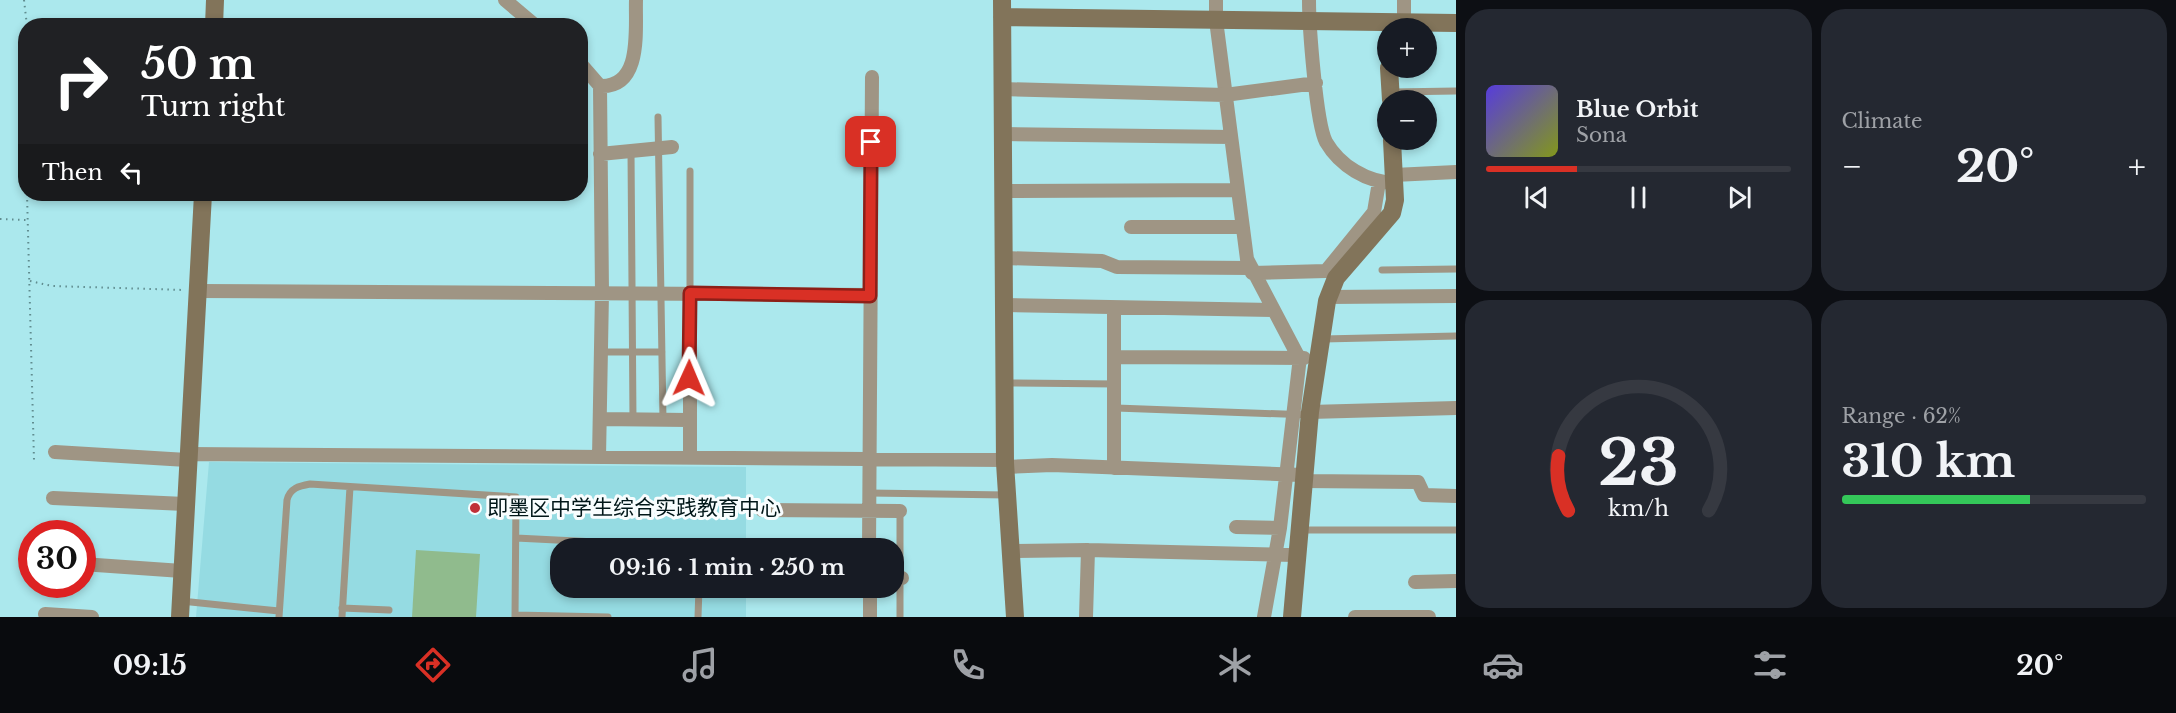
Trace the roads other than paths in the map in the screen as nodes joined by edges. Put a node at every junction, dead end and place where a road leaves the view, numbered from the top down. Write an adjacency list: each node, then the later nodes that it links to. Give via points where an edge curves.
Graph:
1 (215, 0): 8 (street)
2 (505, 0): 9 (street)
3 (636, 0): 19 (street, via 631,69 616,84)
4 (1216, 0): 11 (street)
5 (1309, 0): 12 (street)
6 (1404, 0): 10 (street)
7 (1002, 9): 11 (street); 20 (street)
8 (214, 18)
9 (526, 18)
10 (1396, 18)
11 (1216, 20): 12 (street); 23 (street)
12 (1309, 22): 14 (street); 18 (street)
13 (1456, 23): 15 (street)
14 (1377, 24)
15 (1437, 24)
16 (588, 72): 19 (street)
17 (872, 77): 48 (street)
18 (1316, 83): 23 (street); 33 (street, via 1325,141 1347,166)
19 (600, 86): 30 (street)
20 (1002, 89): 23 (street); 25 (street)
21 (1456, 91): 22 (lane)
22 (1437, 93)
23 (1225, 95): 26 (street)
24 (658, 117): 27 (lane)
25 (1003, 134): 26 (street); 35 (street)
26 (1231, 137): 34 (street)
27 (665, 148): 29 (street); 46 (lane)
28 (1391, 150): 33 (street)
29 (631, 151): 30 (street); 45 (lane)
30 (600, 154): 44 (street)
31 (690, 171): 47 (lane)
32 (1456, 172): 33 (street)
33 (1389, 180): 42 (street, via 1374,212 1326,271); 50 (street, via 1392,213 1336,278)
34 (1238, 189): 35 (street); 38 (street)
35 (1003, 191): 39 (street)
36 (203, 201): 43 (street)
37 (1131, 227): 38 (street)
38 (1243, 227): 42 (street)
39 (1004, 258): 42 (street, via 1102,261 1117,267); 51 (street)
40 (1456, 269): 41 (lane)
41 (1382, 270)
42 (1251, 271): 53 (street)
43 (198, 291): 44 (street); 71 (street)
44 (602, 293): 45 (street); 56 (street)
45 (632, 293): 46 (street); 57 (lane)
46 (661, 293): 47 (street); 58 (lane)
47 (690, 293): 48 (street); 68 (street)
48 (870, 296): 74 (street)
49 (1456, 296): 50 (street)
50 (1328, 297): 55 (street)
51 (1004, 305): 52 (street); 61 (street)
52 (1114, 309): 53 (street); 59 (street)
53 (1272, 310): 60 (street)
54 (1456, 336): 55 (lane)
55 (1320, 339): 60 (street)
56 (601, 352): 57 (lane); 66 (street)
57 (633, 352): 58 (lane); 67 (lane)
58 (662, 352): 69 (lane)
59 (1115, 357): 60 (street); 62 (street)
60 (1306, 358): 65 (street)
61 (1005, 383): 62 (lane); 75 (street)
62 (1116, 384): 63 (street)
63 (1116, 408): 65 (lane); 76 (street)
64 (1456, 408): 65 (street)
65 (1303, 415): 77 (street)
66 (600, 419): 67 (street); 72 (street)
67 (633, 420): 69 (street)
68 (688, 420): 69 (street); 73 (street)
69 (663, 421)
70 (55, 452): 71 (street)
71 (188, 457): 72 (street); 83 (street)
72 (599, 457): 73 (street)
73 (690, 457): 74 (street)
74 (869, 459): 75 (street); 79 (street)
75 (1005, 464): 76 (street); 80 (street)
76 (1114, 468): 77 (street)
77 (1296, 476): 81 (street, via 1418,483 1424,495); 88 (street)
78 (350, 487): 90 (lane, via 516,497); 104 (lane); 108 (lane, via 310,484 289,493)
79 (869, 493): 80 (lane); 85 (street)
80 (1007, 495): 95 (street)
81 (1456, 496)
82 (53, 498): 83 (street)
83 (185, 504): 98 (street)
84 (762, 510): 85 (street)
85 (869, 511): 86 (street); 91 (street)
86 (900, 511): 92 (lane)
87 (1236, 527): 88 (street)
88 (1289, 529): 89 (lane); 96 (street)
89 (1456, 530)
90 (516, 538): 93 (lane); 109 (lane)
91 (869, 538)
92 (899, 538)
93 (550, 540)
94 (1088, 549): 95 (street); 96 (street); 117 (street)
95 (1011, 551): 116 (street)
96 (1285, 554): 118 (street); 119 (street)
97 (96, 565): 98 (street)
98 (183, 571): 105 (street)
99 (1456, 581): 100 (street)
100 (1416, 582)
101 (699, 598): 113 (lane)
102 (870, 598): 114 (street)
103 (899, 598): 115 (lane)
104 (342, 608): 106 (lane); 111 (lane)
105 (181, 609): 108 (lane)
106 (389, 610)
107 (45, 614): 110 (street)
108 (279, 614)
109 (515, 616): 112 (lane)
110 (92, 617)
111 (342, 617)
112 (608, 617)
113 (698, 617)
114 (870, 617)
115 (900, 617)
116 (1015, 617)
117 (1086, 617)
118 (1264, 617)
119 (1292, 617)
120 (1355, 617): 121 (street)
121 (1429, 617)

